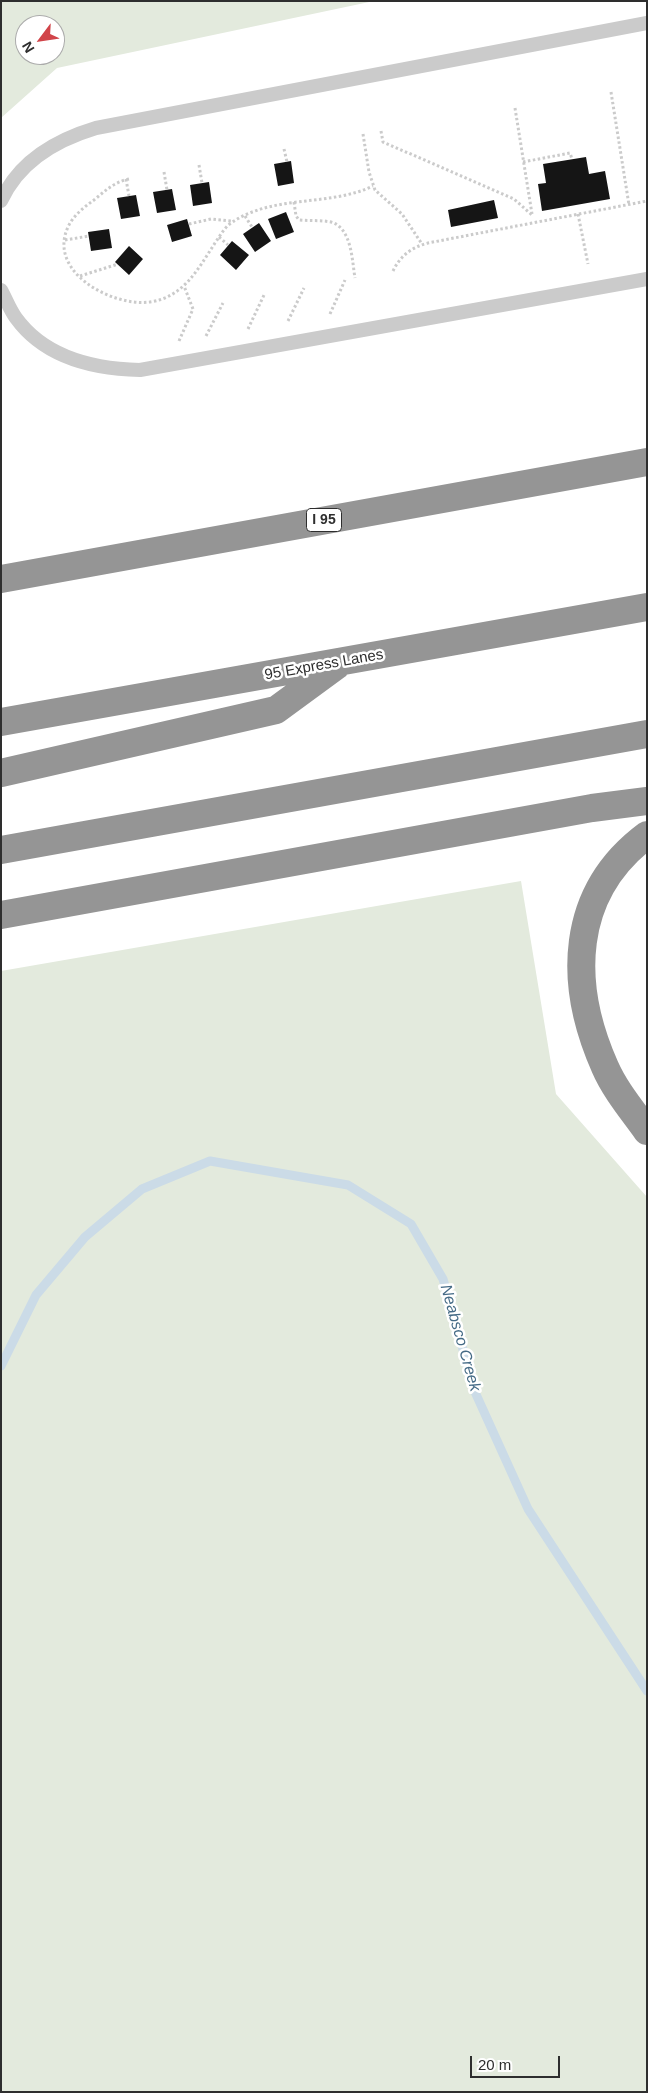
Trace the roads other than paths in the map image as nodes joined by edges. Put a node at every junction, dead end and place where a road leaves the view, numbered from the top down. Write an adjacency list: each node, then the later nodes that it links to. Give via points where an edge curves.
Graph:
1 (647, 23): 2 (lane, via 96,128 50,147 25,166)
2 (1, 201)
3 (647, 279): 4 (lane, via 140,370 112,369 79,362 47,348 16,317)
4 (1, 290)
5 (647, 462): 6 (highway, I 95)
6 (1, 578)
7 (647, 607): 8 (highway, 95 Express Lanes)
8 (341, 663): 9 (highway, 95 Express Lanes); 11 (highway, via 276,710)
9 (1, 722)
10 (647, 734): 14 (highway)
11 (1, 773)
12 (647, 801): 15 (highway, via 592,808)
13 (647, 835): 16 (highway, via 631,847 608,873 592,903 582,938 580,968 583,1004 603,1062 621,1095)
14 (1, 850)
15 (1, 915)
16 (647, 1131)

